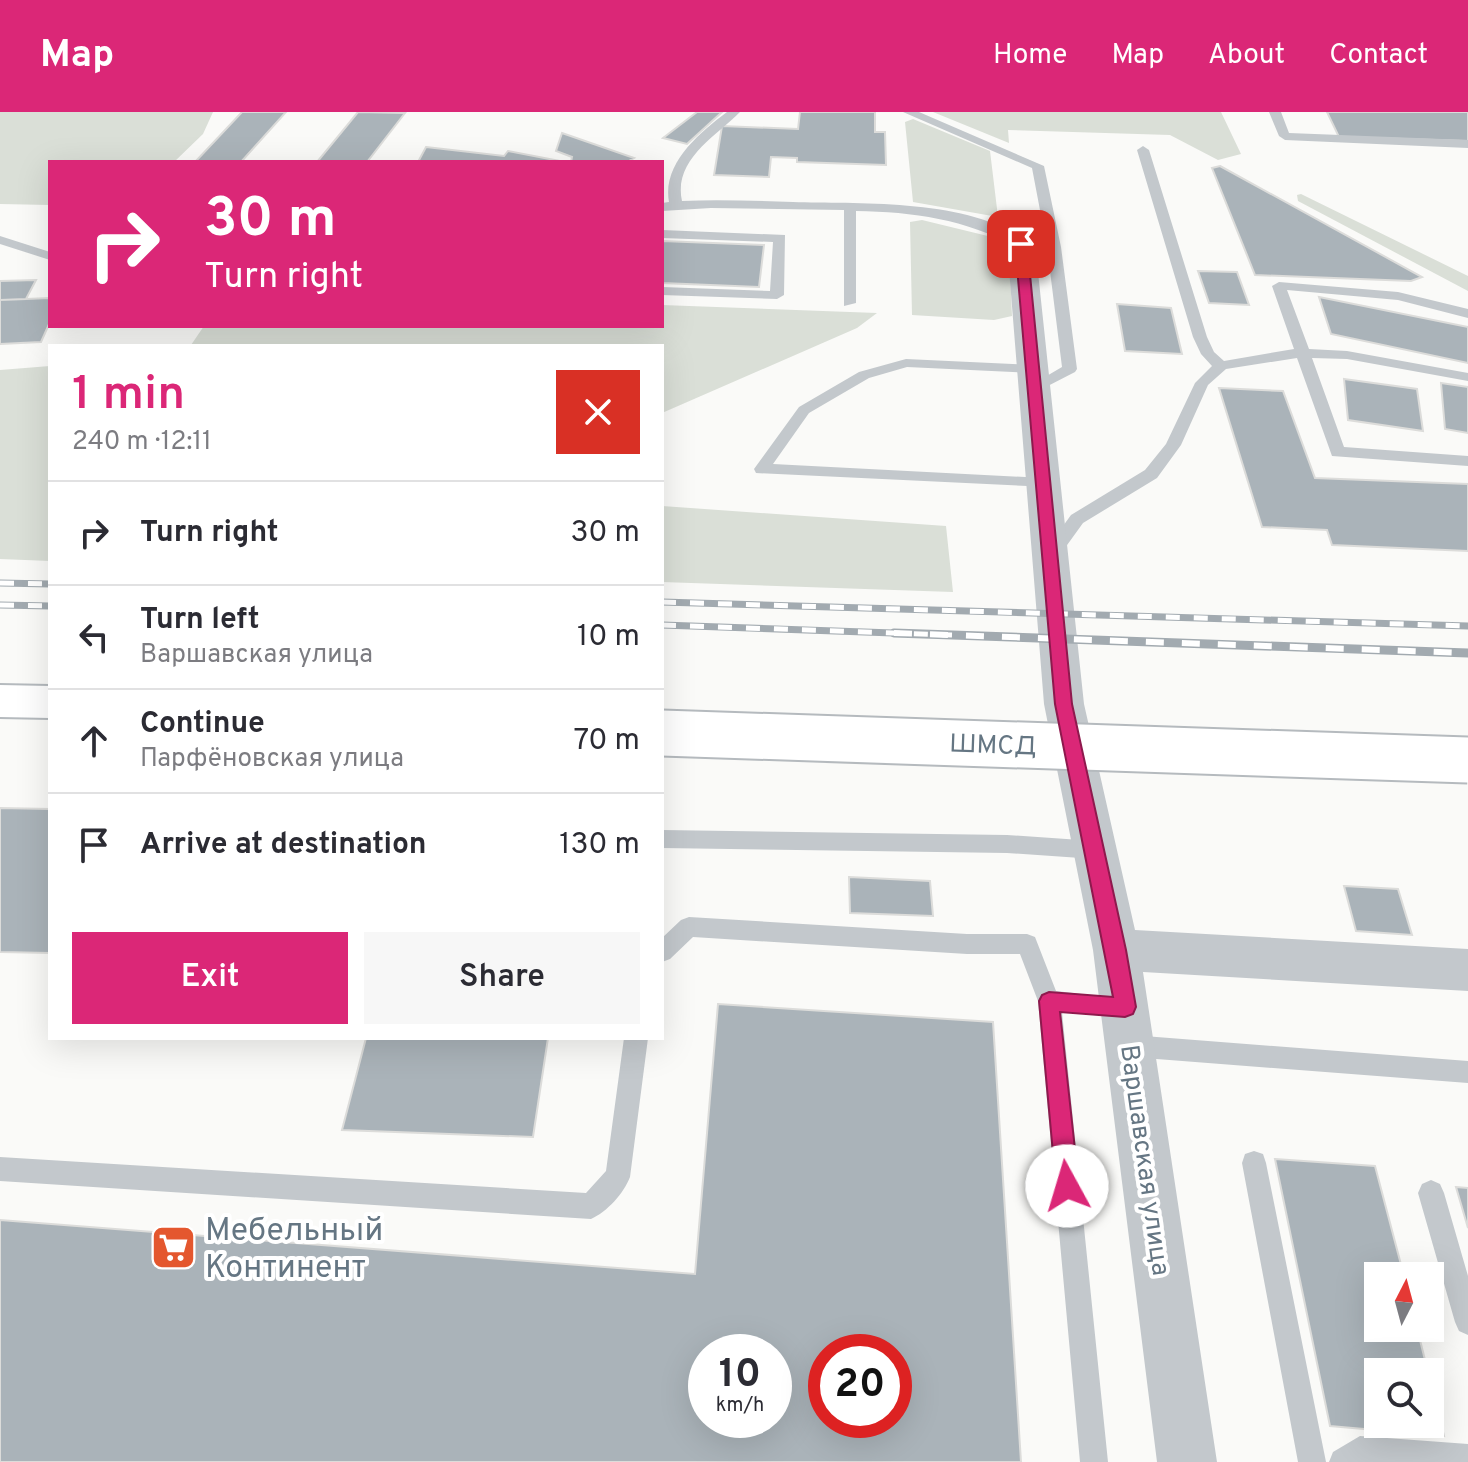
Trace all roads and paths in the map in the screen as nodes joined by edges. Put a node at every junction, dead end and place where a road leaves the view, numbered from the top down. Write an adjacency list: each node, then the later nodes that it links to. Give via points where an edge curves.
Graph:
1 (734, 112): 6 (lane, via 697,145 681,168)
2 (909, 112): 18 (lane, via 1038,166 1070,369)
3 (1275, 112): 4 (lane, via 1285,136)
4 (1468, 144)
5 (1143, 150): 16 (lane, via 1200,337)
6 (669, 206): 7 (lane)
7 (850, 208): 10 (lane, via 938,214 1003,232); 13 (lane)
8 (664, 234): 12 (lane, via 780,238 777,295)
9 (0, 240): 11 (lane)
10 (1021, 244): 18 (street, Варшавская улица)
11 (48, 255)
12 (664, 291)
13 (849, 303)
14 (1468, 314): 15 (lane, via 1375,290 1279,286)
15 (1302, 353): 16 (lane); 17 (lane, via 1347,355); 19 (lane, via 1338,452)
16 (1221, 366): 21 (lane, via 1202,383 1173,445 1151,474 1077,519)
17 (1468, 377)
18 (1034, 378): 20 (street, Варшавская улица); 20 (lane, via 906,363 864,375 804,410 762,469)
19 (1468, 461)
20 (1044, 483): 21 (street, Варшавская улица)
21 (1051, 555): 31 (street, Варшавская улица, via 1064,704)
22 (0, 701): 23 (main road)
23 (48, 702)
24 (0, 714): 25 (main road)
25 (48, 715)
26 (664, 722): 28 (main road, ШМСД)
27 (664, 733): 29 (main road, ШМСД, bridge)
28 (1468, 745)
29 (1468, 760)
30 (664, 839): 31 (lane)
31 (1095, 850): 33 (street, Варшавская улица)
32 (664, 950): 35 (lane, via 689,927 1027,944)
33 (1116, 950): 34 (street); 36 (street, Варшавская улица)
34 (1468, 970)
35 (1049, 1001): 36 (lane); 44 (lane)
36 (1128, 1027): 38 (lane); 45 (street, Варшавская улица)
37 (636, 1040): 40 (lane, via 618,1177 591,1206)
38 (1468, 1072)
39 (1254, 1163): 46 (lane)
40 (0, 1169)
41 (1431, 1193): 42 (lane)
42 (1468, 1322)
43 (1468, 1458): 47 (lane, via 1360,1450)
44 (1094, 1462)
45 (1187, 1462)
46 (1312, 1462)
47 (1343, 1462)

